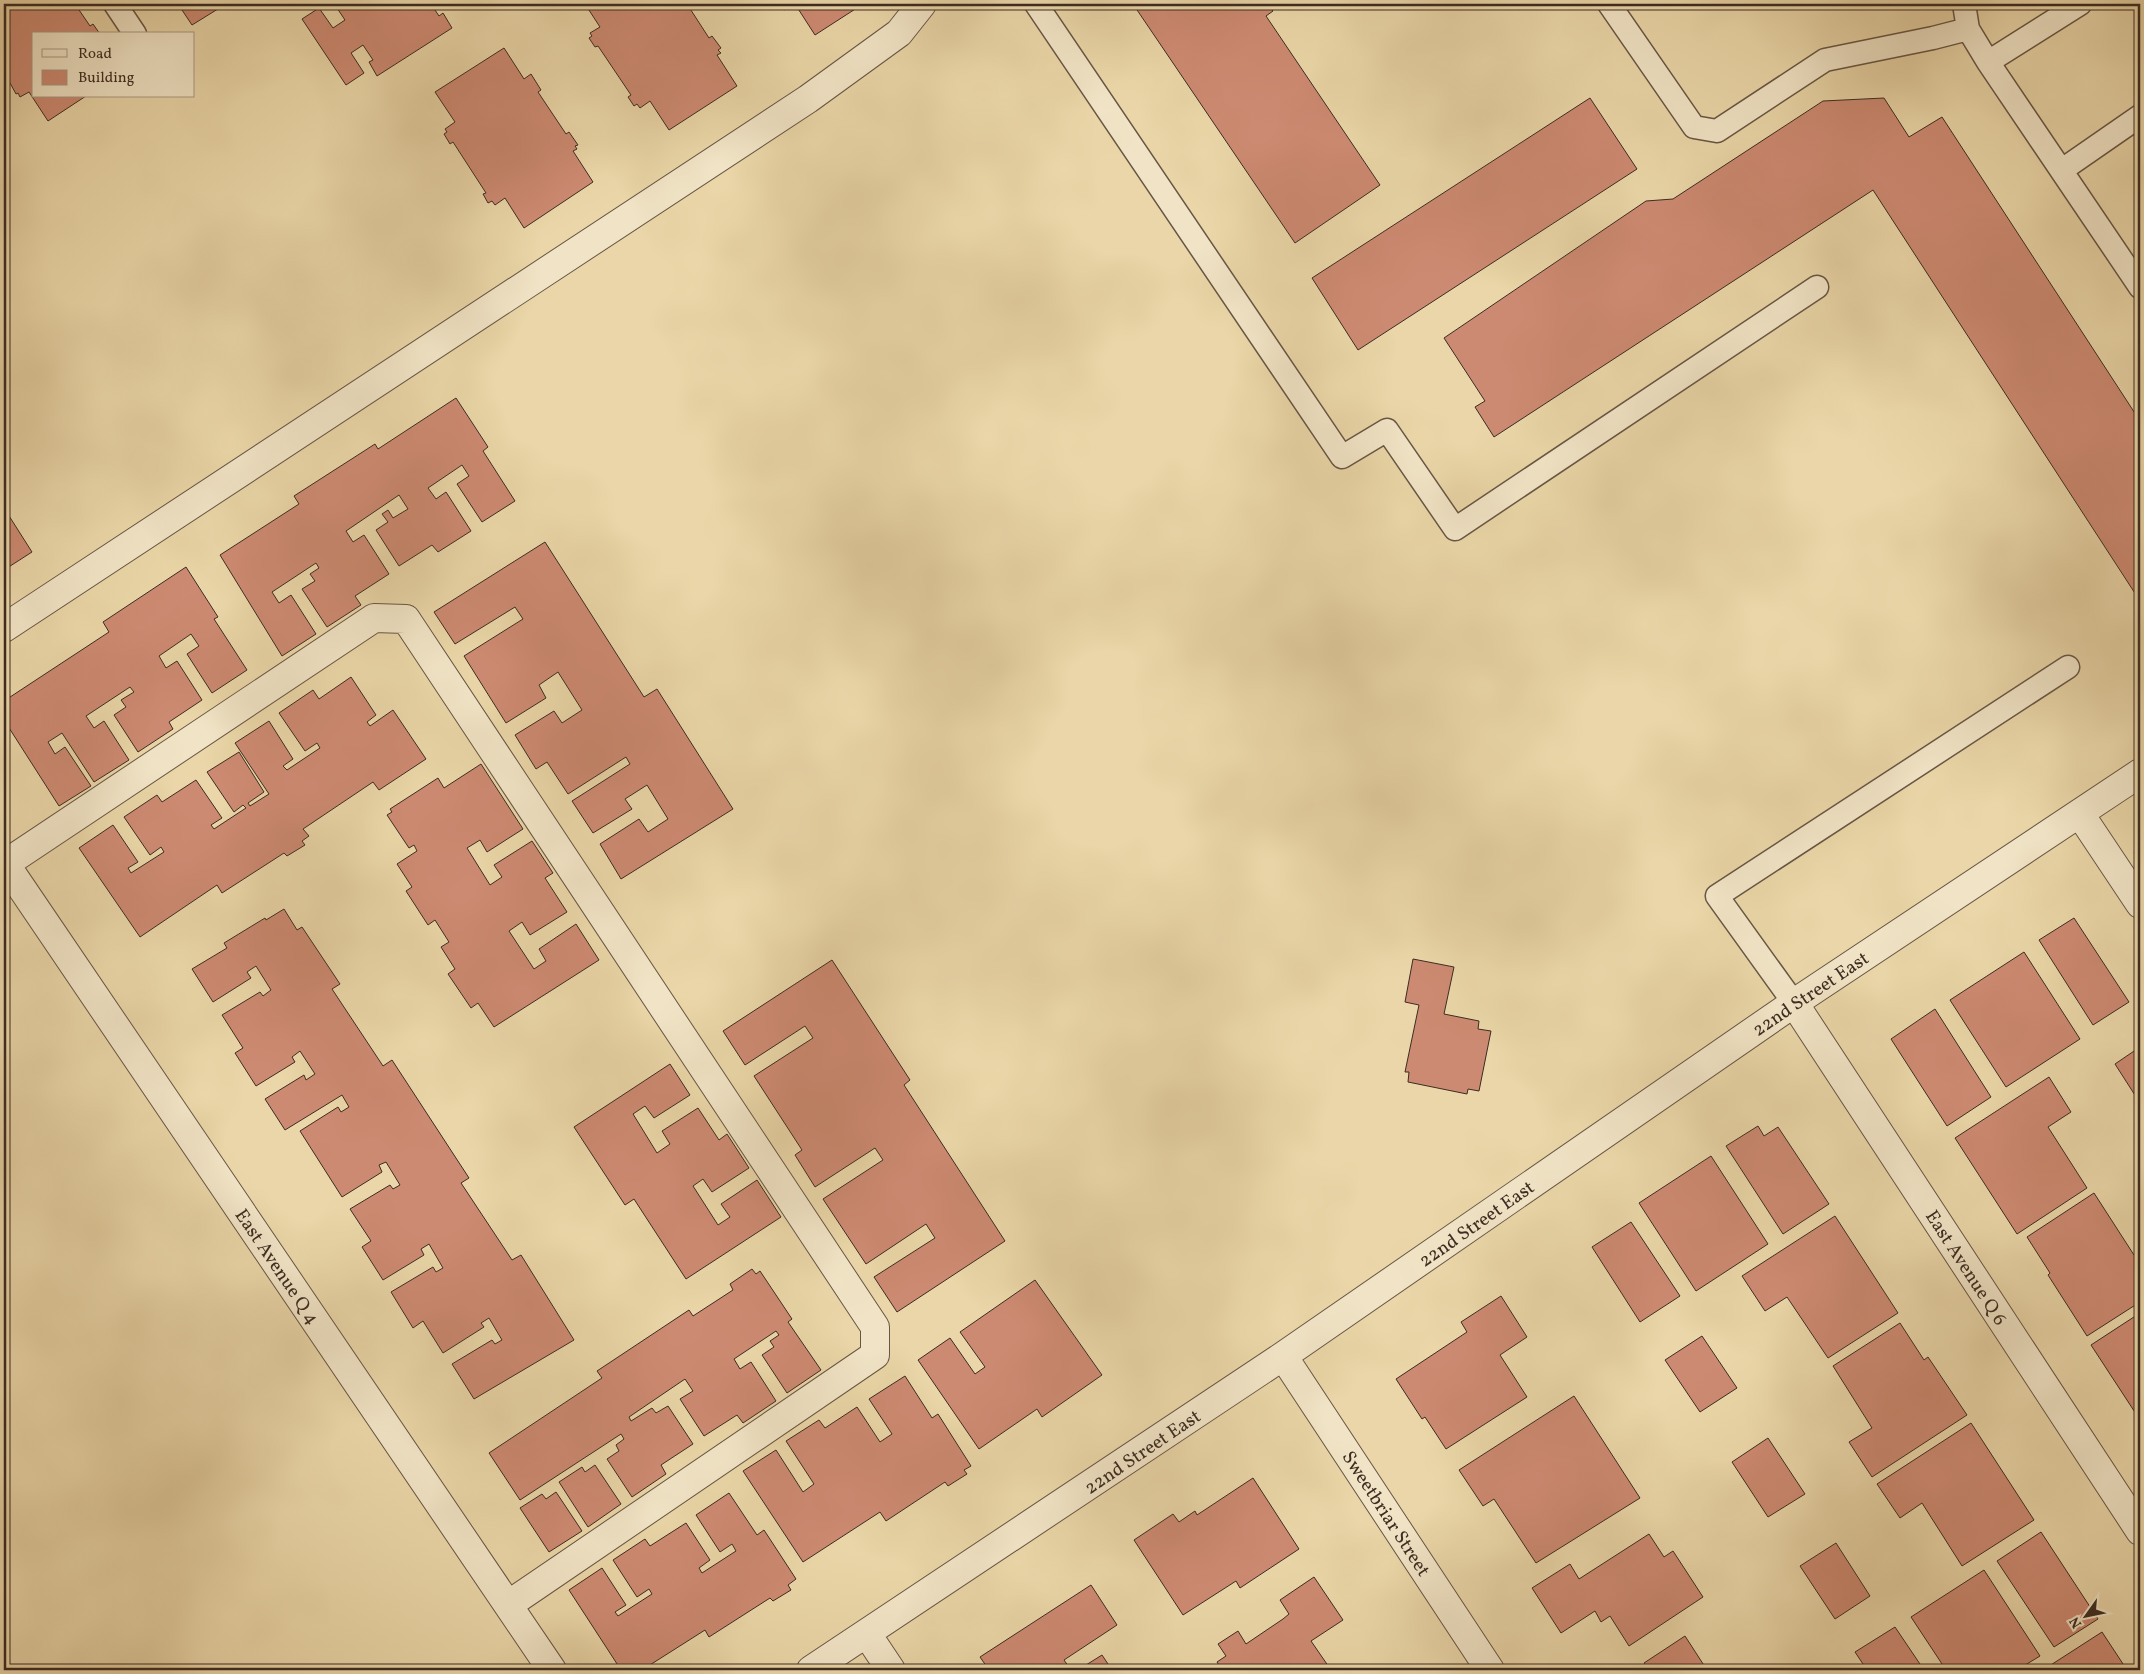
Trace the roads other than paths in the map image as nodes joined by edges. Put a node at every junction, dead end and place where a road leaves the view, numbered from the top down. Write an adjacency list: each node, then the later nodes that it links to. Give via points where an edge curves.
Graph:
1 (115, 4): 8 (lane)
2 (922, 4): 14 (street, via 899,33 808,99)
3 (1036, 4): 13 (lane, via 1342,457 1387,430 1454,529)
4 (1609, 4): 7 (lane, via 1694,127 1717,131 1825,60)
5 (1964, 4): 7 (lane)
6 (2080, 4): 9 (lane)
7 (1968, 29): 9 (lane)
8 (134, 32)
9 (1988, 62): 11 (lane)
10 (2138, 122): 11 (lane)
11 (2062, 170): 12 (lane)
12 (2140, 287)
13 (1817, 288)
14 (4, 628)
15 (2068, 667): 20 (lane, via 1716,896)
16 (2140, 773): 17 (street, 22nd Street East)
17 (2080, 814): 19 (street); 20 (street, 22nd Street East)
18 (4, 863): 23 (street, East Avenue Q 4); 23 (street, via 374,618 406,619 874,1327 874,1355)
19 (2140, 904)
20 (1794, 1004): 21 (street, 22nd Street East); 22 (street, East Avenue Q 6)
21 (1283, 1356): 24 (street, 22nd Street East); 28 (street, Sweetbriar Street)
22 (2140, 1531)
23 (508, 1605): 25 (street, East Avenue Q 4)
24 (867, 1634): 26 (street, 22nd Street East); 27 (street)
25 (552, 1670)
26 (811, 1670)
27 (891, 1670)
28 (1490, 1670)

